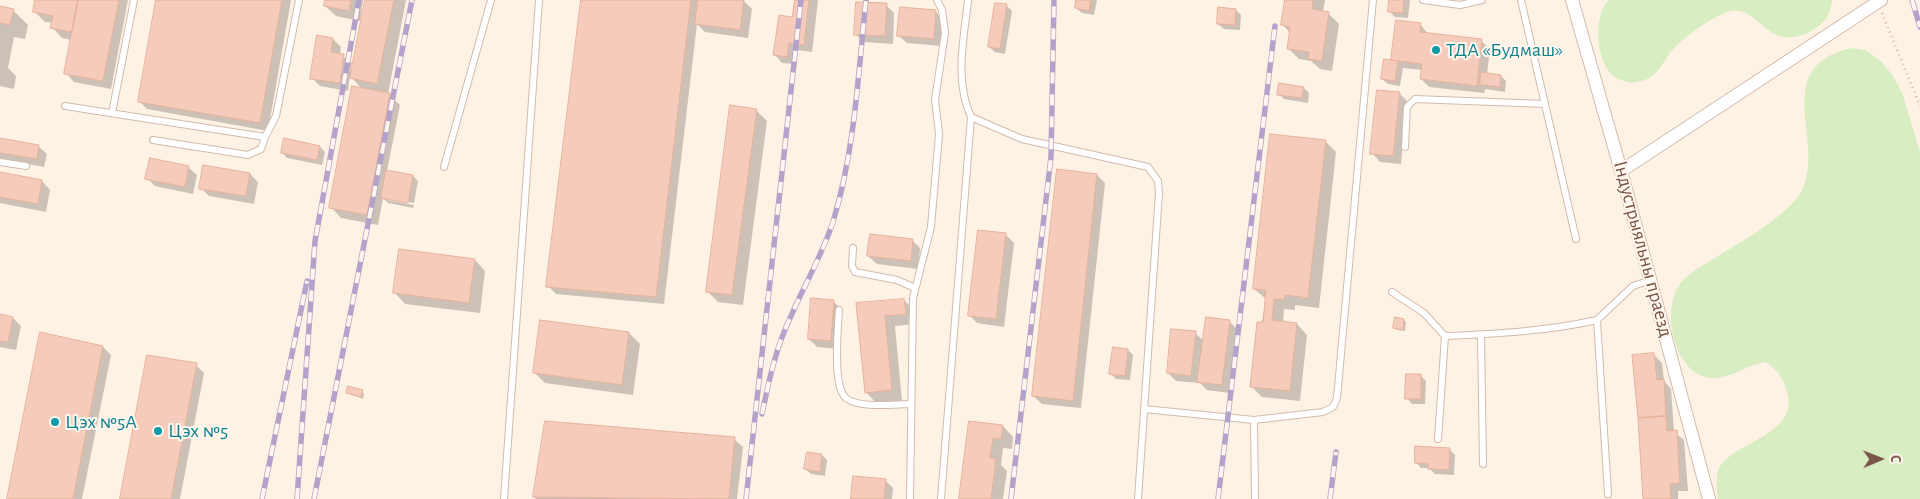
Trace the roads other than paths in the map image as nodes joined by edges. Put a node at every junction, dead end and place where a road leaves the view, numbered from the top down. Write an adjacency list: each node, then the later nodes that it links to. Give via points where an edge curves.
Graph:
1 (134, 0): 15 (lane)
2 (299, 0): 17 (lane, via 276,116)
3 (491, 0): 22 (lane)
4 (539, 0): 39 (lane)
5 (937, 0): 27 (lane, via 942,10 945,33 935,100 939,134 929,242)
6 (968, 0): 16 (lane, via 960,69 963,100)
7 (1373, 0): 35 (lane, via 1337,398 1333,407 1323,412)
8 (1423, 0): 9 (lane, via 1460,5)
9 (1482, 0)
10 (1521, 0): 13 (lane)
11 (1572, 0): 23 (street, Індустрыяльны праезд)
12 (1879, 1): 23 (street)
13 (1545, 104): 19 (lane, via 1415,99 1407,107); 24 (lane)
14 (65, 106): 15 (lane)
15 (112, 113): 17 (lane)
16 (971, 117): 34 (lane, via 1022,139 1148,167 1154,173 1159,193); 41 (lane)
17 (265, 136): 18 (lane, via 261,149 248,155)
18 (153, 140)
19 (1405, 147)
20 (0, 162): 21 (lane)
21 (26, 166)
22 (444, 167)
23 (1621, 171): 26 (street, Індустрыяльны праезд)
24 (1576, 238)
25 (853, 248): 27 (lane, via 855,272 897,280)
26 (1651, 280): 30 (lane, via 1633,286); 44 (street, Індустрыяльны праезд)
27 (915, 288): 33 (lane, via 912,298)
28 (1392, 292): 32 (lane, via 1424,313)
29 (840, 310): 33 (lane, via 836,340 840,390 845,398 871,405)
30 (1597, 320): 31 (lane, via 1558,328); 38 (lane)
31 (1481, 335): 32 (lane); 37 (lane)
32 (1445, 336): 36 (lane)
33 (911, 404): 40 (lane)
34 (1144, 409): 35 (lane); 42 (lane)
35 (1254, 420): 43 (lane)
36 (1438, 439)
37 (1483, 464)
38 (1608, 494)
39 (504, 499)
40 (910, 499)
41 (941, 499)
42 (1138, 499)
43 (1255, 499)
44 (1709, 499)

